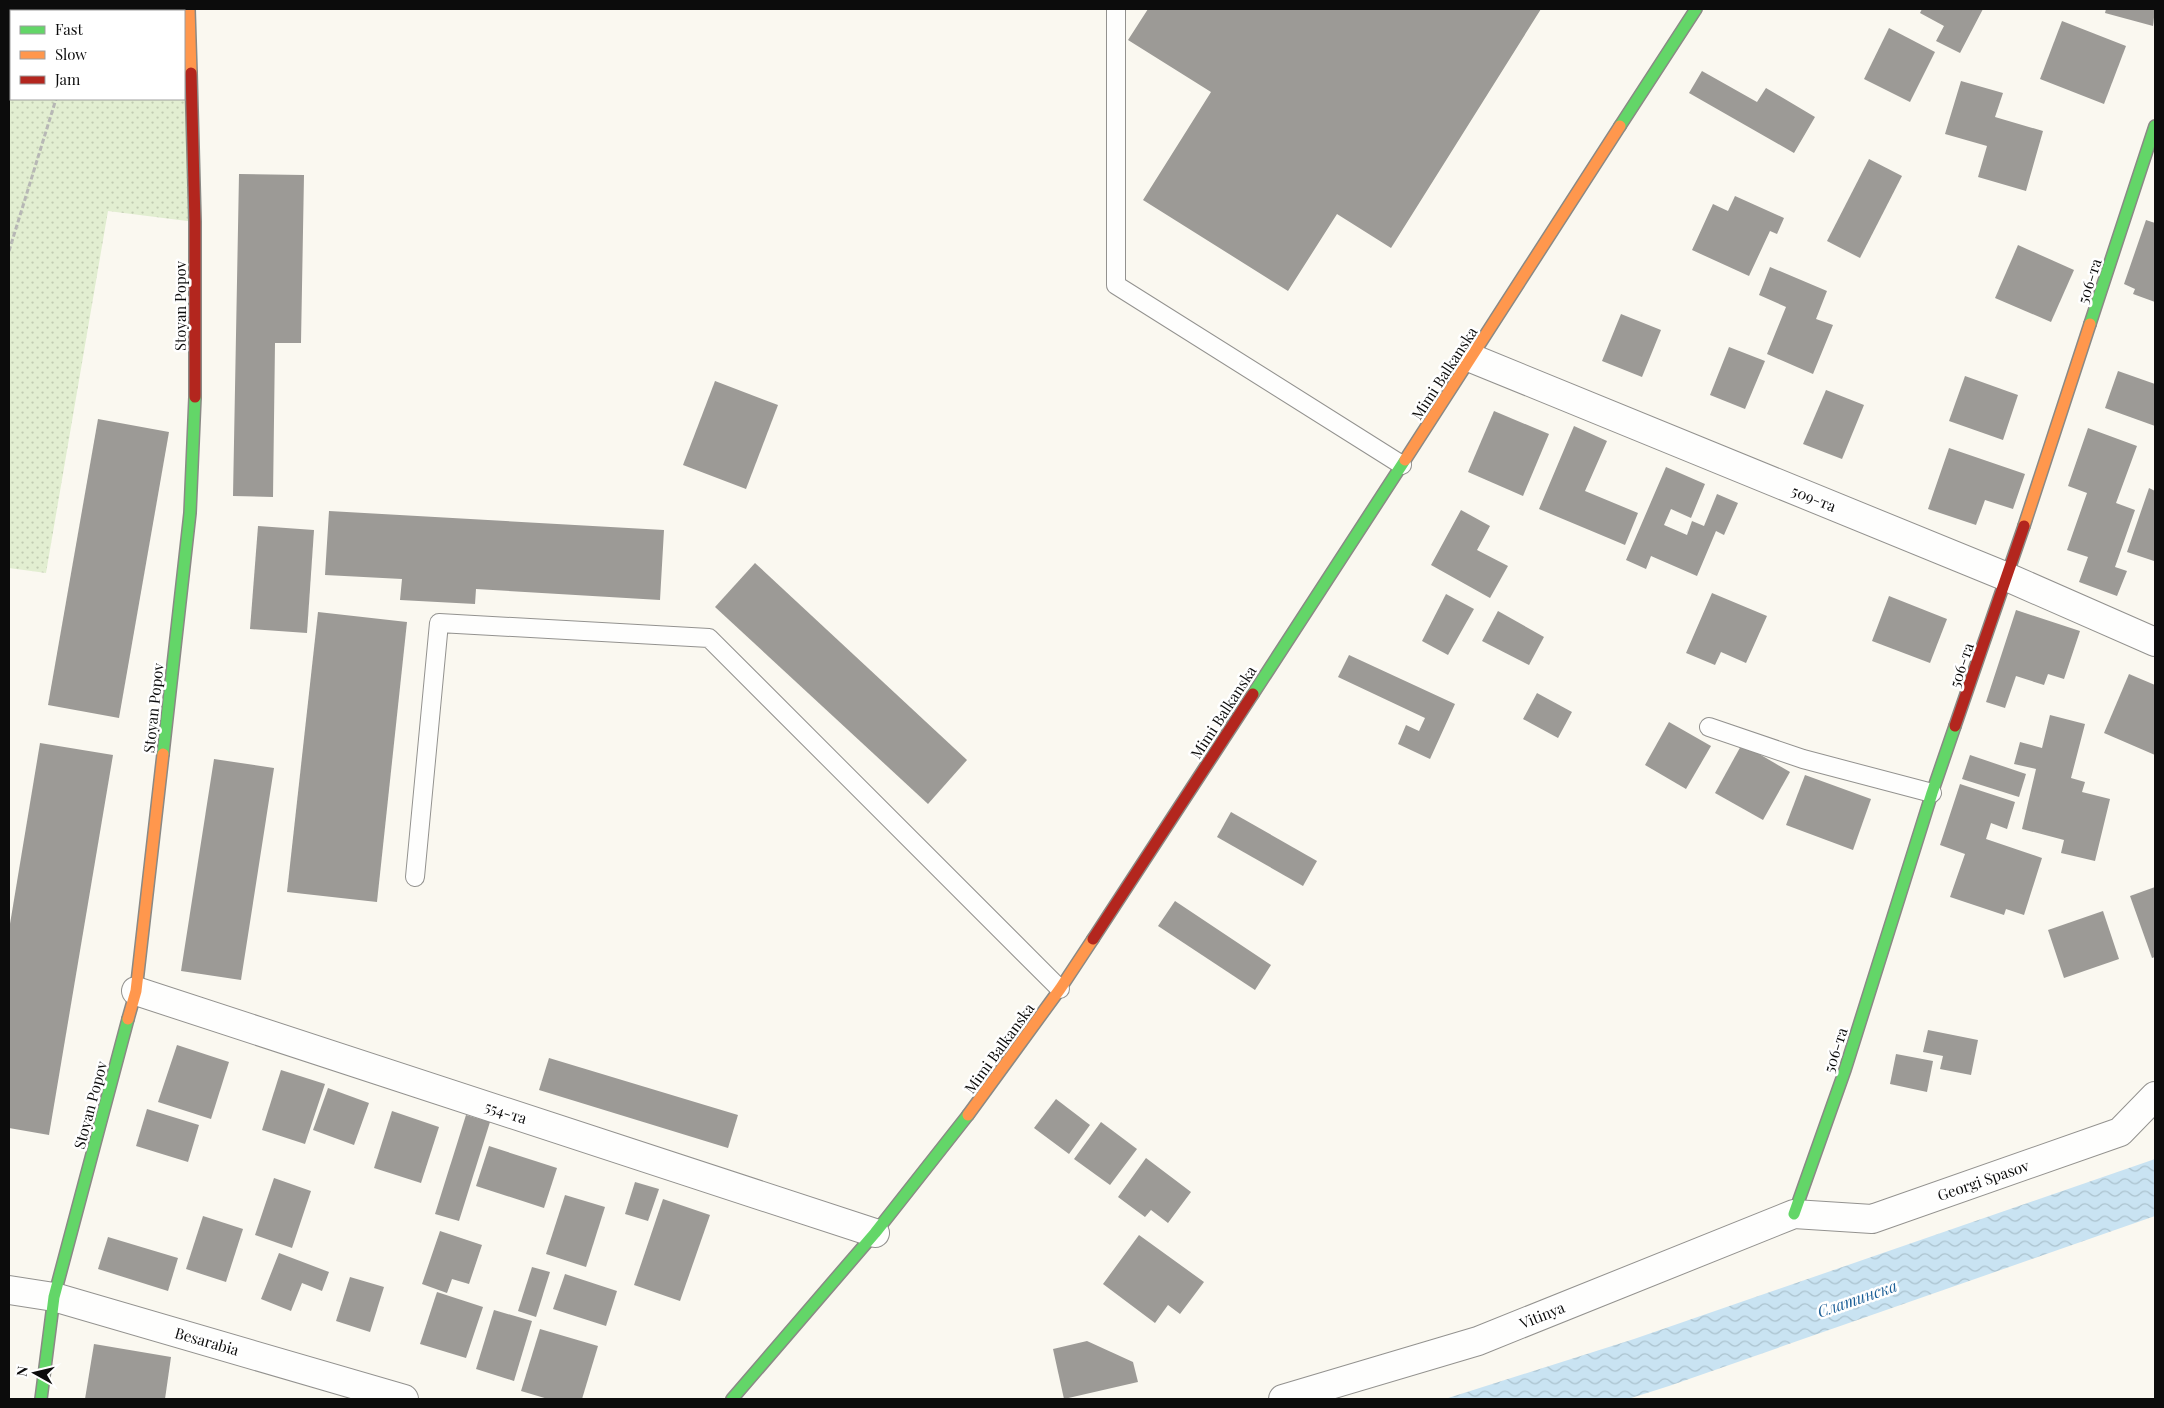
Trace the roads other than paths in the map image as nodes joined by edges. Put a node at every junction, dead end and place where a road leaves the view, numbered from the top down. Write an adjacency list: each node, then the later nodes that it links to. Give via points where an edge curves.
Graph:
1 (189, 9): 13 (street, Stoyan Popov, via 196,369 190,513)
2 (1116, 9): 6 (lane, via 1116,285)
3 (1696, 9): 5 (street, Mimi Balkanska)
4 (2155, 126): 7 (street, 506-та)
5 (1471, 358): 6 (street, Mimi Balkanska); 7 (street, 509-та)
6 (1402, 465): 12 (street, Mimi Balkanska)
7 (2007, 577): 8 (street, 509-та); 10 (street, 506-та)
8 (2155, 642)
9 (1709, 727): 10 (lane, via 1803,759)
10 (1932, 793): 15 (street, 506-та, via 1845,1070)
11 (415, 877): 12 (lane, via 439,623 708,638)
12 (1060, 989): 16 (street, Mimi Balkanska, via 989,1088)
13 (136, 991): 16 (street, 554-та); 18 (street, Stoyan Popov)
14 (2155, 1096): 15 (street, Georgi Spasov, via 2120,1132 1872,1219)
15 (1794, 1214): 22 (street, Vitinya, via 1478,1341)
16 (876, 1233): 21 (street, Mimi Balkanska)
17 (9, 1290): 18 (street, Besarabia)
18 (54, 1297): 19 (street, Stoyan Popov); 20 (street, Besarabia)
19 (41, 1399)
20 (404, 1399)
21 (732, 1399)
22 (1284, 1399)

